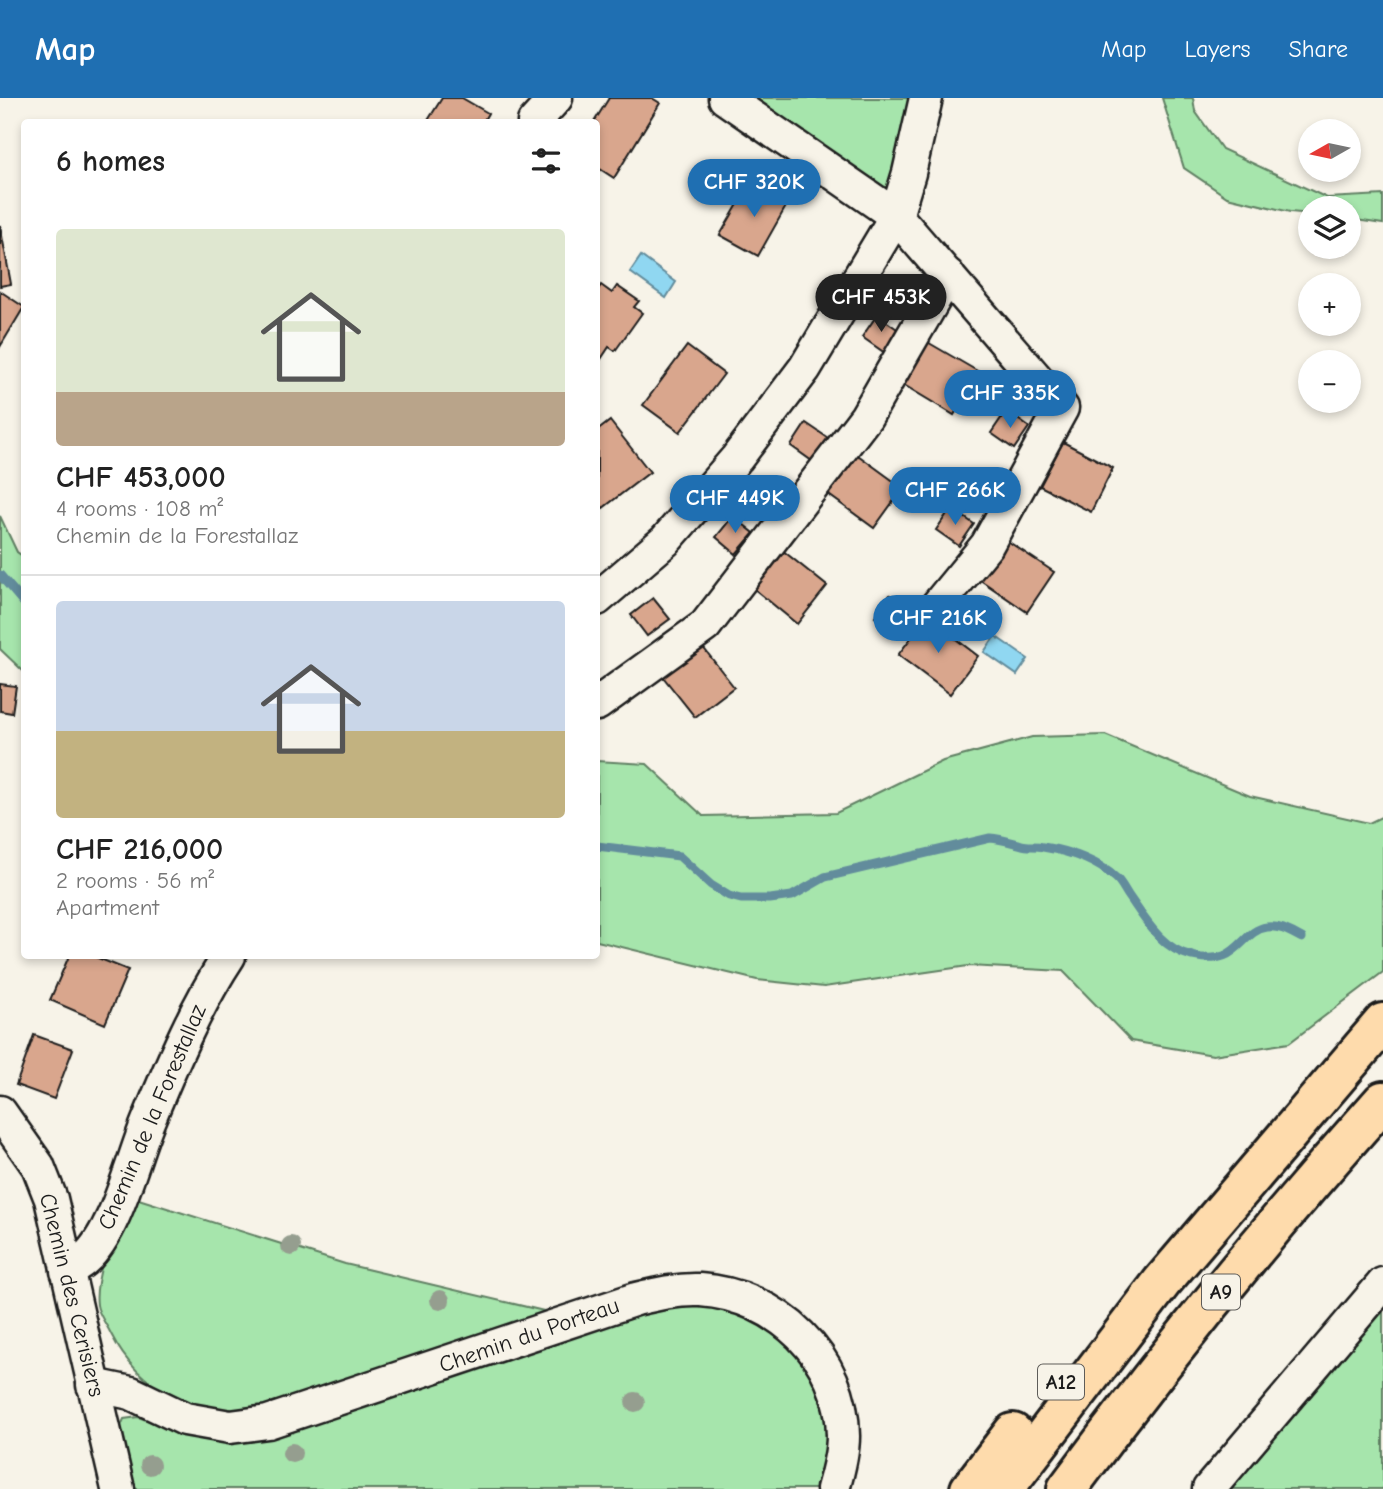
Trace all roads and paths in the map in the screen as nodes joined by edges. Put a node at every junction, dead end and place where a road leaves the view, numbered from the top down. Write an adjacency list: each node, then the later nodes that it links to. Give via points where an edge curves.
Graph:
1 (556, 98): 4 (street)
2 (725, 98): 5 (street)
3 (926, 98): 5 (street)
4 (537, 119)
5 (896, 216): 6 (street); 7 (street, via 805,368 737,458 666,541)
6 (948, 275): 8 (street, via 1062,408 986,545); 9 (street, via 866,417 705,626)
7 (600, 596)
8 (936, 607)
9 (600, 702)
10 (227, 959): 14 (street, Chemin de la Forestallaz, via 208,988 148,1120 110,1222 85,1260)
11 (1383, 1023): 15 (highway, A9)
12 (1383, 1101): 22 (highway, A9, via 1189,1331)
13 (0, 1112): 14 (street, Chemin des Cerisiers, via 38,1166 51,1199)
14 (67, 1271): 17 (street, Chemin des Cerisiers)
15 (1162, 1282): 20 (highway, A12, via 1022,1421); 21 (highway, A9)
16 (1383, 1284): 23 (street)
17 (93, 1385): 18 (street, Chemin des Cerisiers); 19 (street, Chemin du Porteau, via 131,1393 185,1419 230,1427 268,1422 636,1299 678,1290 717,1292 770,1310 797,1331 822,1362 842,1416 843,1438)
18 (118, 1489)
19 (833, 1489)
20 (970, 1489)
21 (1003, 1489)
22 (1067, 1489)
23 (1209, 1489)

